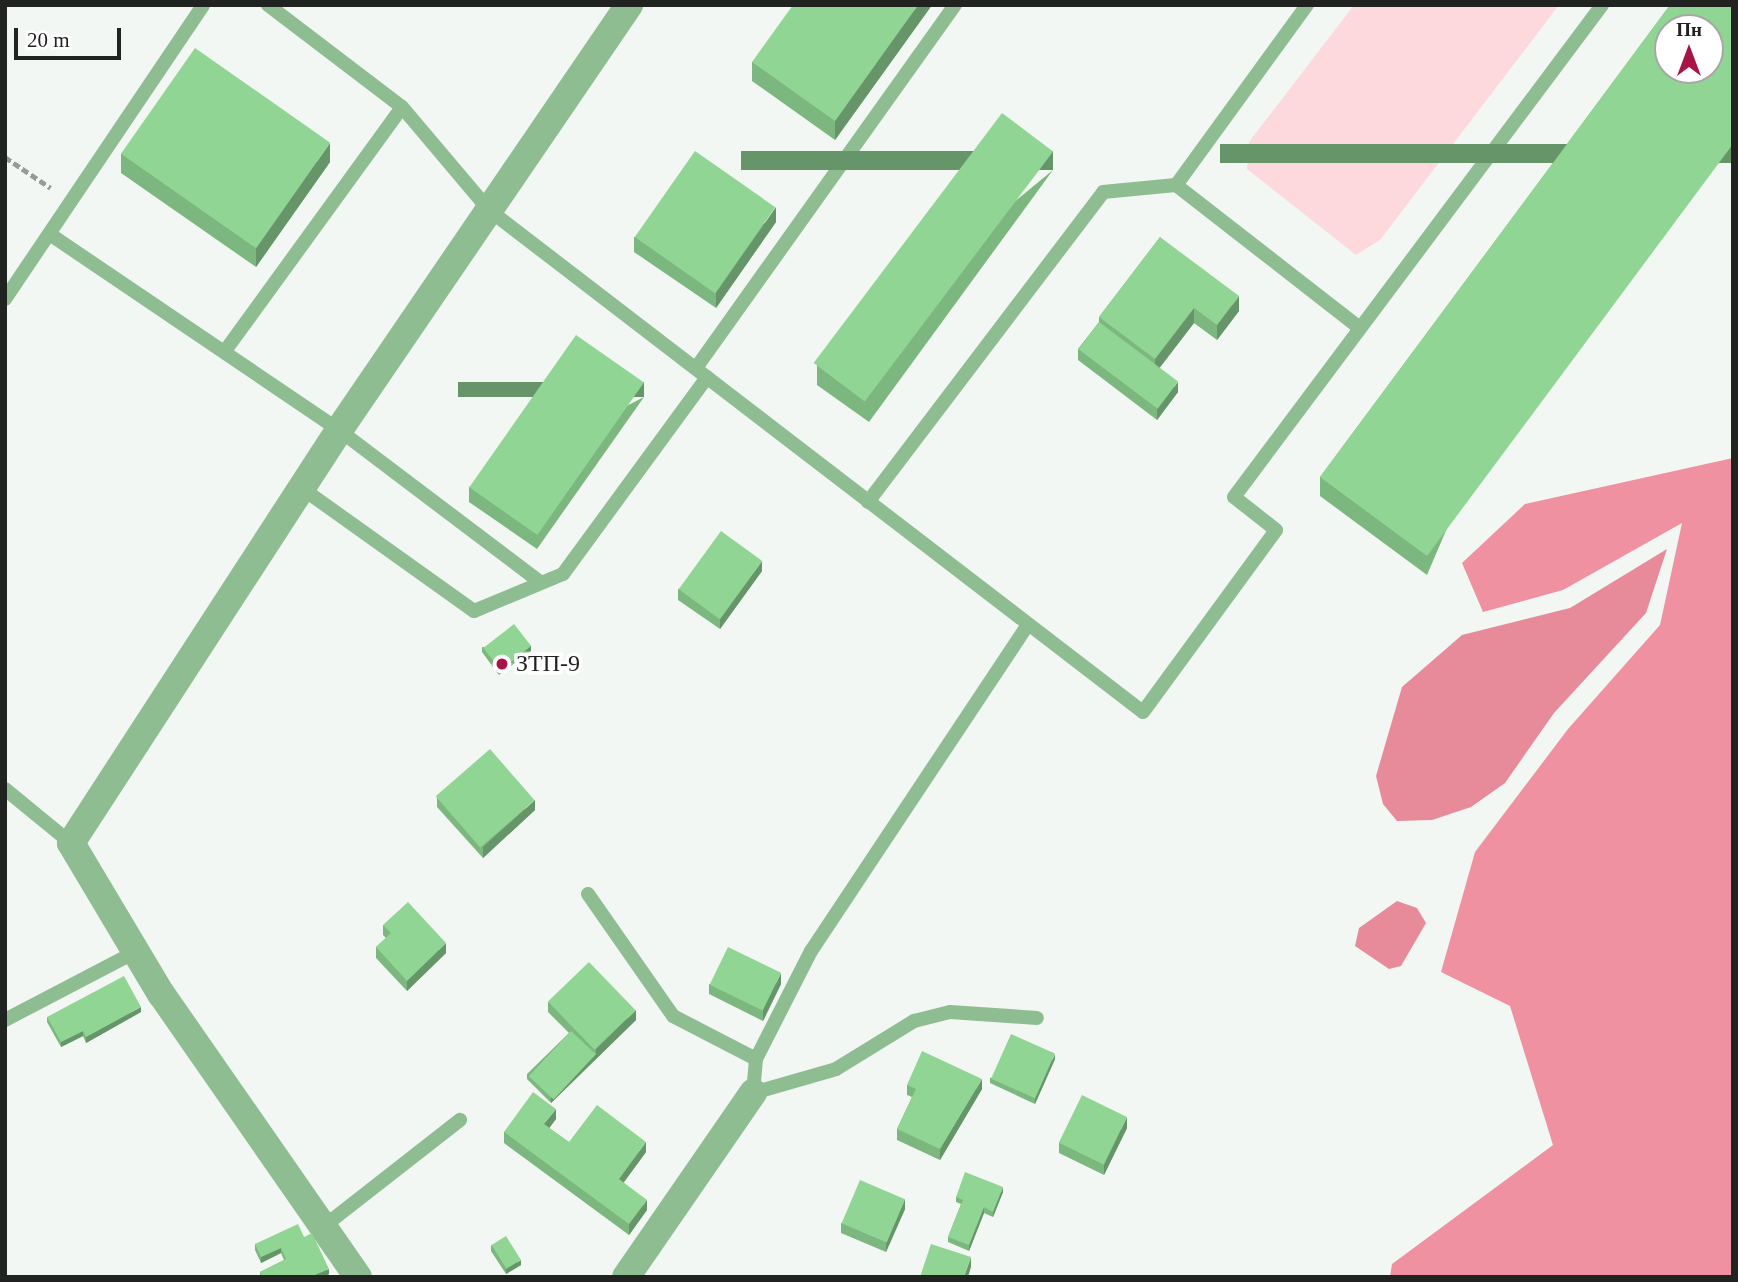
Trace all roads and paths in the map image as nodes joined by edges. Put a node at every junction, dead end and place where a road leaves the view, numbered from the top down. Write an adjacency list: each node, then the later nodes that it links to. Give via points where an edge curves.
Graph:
1 (203, 5): 10 (lane)
2 (268, 5): 7 (lane)
3 (629, 5): 11 (street)
4 (955, 5): 16 (lane)
5 (1307, 5): 9 (lane)
6 (1602, 5): 14 (lane)
7 (402, 107): 11 (lane); 15 (lane)
8 (5, 157): 10 (path)
9 (1176, 185): 14 (lane); 19 (lane, via 1102,192)
10 (72, 203): 12 (lane)
11 (489, 210): 16 (lane); 17 (street)
12 (51, 235): 13 (lane); 15 (lane)
13 (5, 299)
14 (1360, 328): 21 (lane, via 1234,497 1276,530 1143,712)
15 (225, 351): 17 (lane)
16 (701, 372): 19 (lane); 20 (lane, via 563,574)
17 (339, 430): 18 (street); 20 (lane)
18 (303, 489): 20 (lane, via 474,611); 23 (street)
19 (868, 502): 21 (lane)
20 (541, 583)
21 (1027, 626): 28 (lane, via 811,951)
22 (5, 789): 23 (lane)
23 (71, 843): 25 (street)
24 (588, 894): 28 (lane, via 673,1016)
25 (137, 951): 27 (lane); 31 (street)
26 (1037, 1018): 29 (lane, via 938,1015 914,1021 836,1069)
27 (5, 1020)
28 (756, 1059): 29 (lane)
29 (752, 1093): 33 (street)
30 (460, 1121): 31 (lane)
31 (323, 1227): 32 (street)
32 (358, 1277)
33 (626, 1277)

